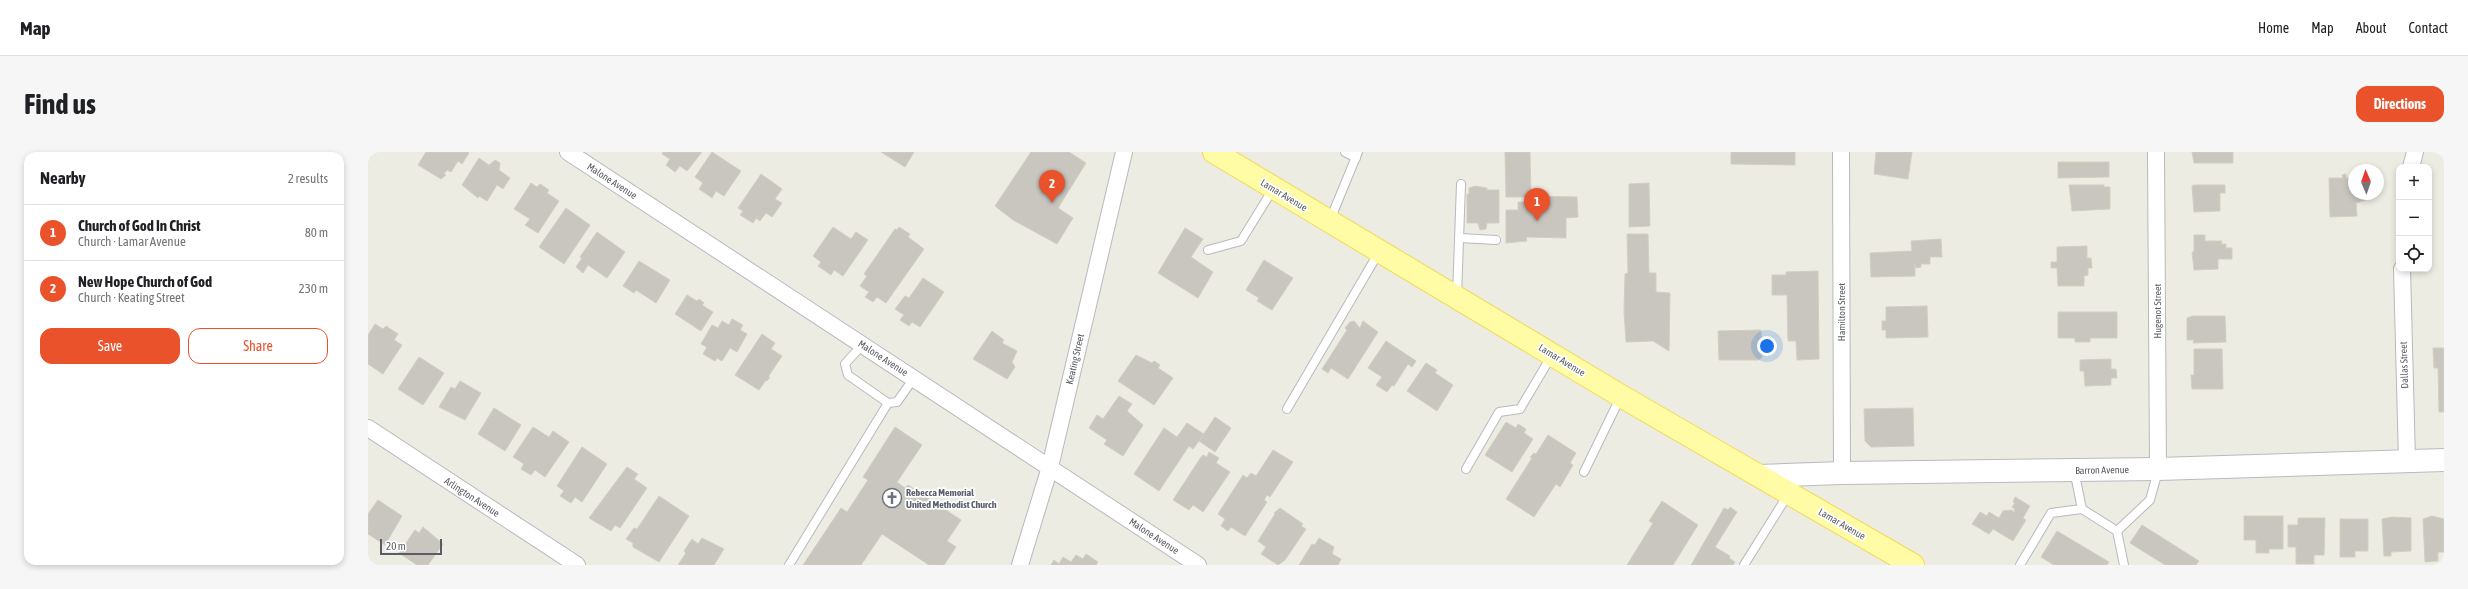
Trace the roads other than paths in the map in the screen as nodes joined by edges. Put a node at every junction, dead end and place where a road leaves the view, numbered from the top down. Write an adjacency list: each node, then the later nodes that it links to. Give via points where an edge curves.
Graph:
1 (568, 152): 19 (street, Malone Avenue)
2 (1124, 152): 28 (street, Keating Street)
3 (1214, 152): 11 (main road, Lamar Avenue)
4 (1345, 152): 8 (lane)
5 (1841, 152): 33 (street, Hamilton Street)
6 (2156, 152): 31 (street, Hugenot Street)
7 (2415, 152): 9 (street)
8 (1357, 155): 12 (lane)
9 (2412, 164)
10 (1461, 184): 13 (lane)
11 (1273, 189): 12 (main road, Lamar Avenue); 15 (lane, via 1241,241)
12 (1329, 222): 16 (main road, Lamar Avenue)
13 (1460, 238): 14 (lane); 18 (lane)
14 (1496, 240)
15 (1208, 250)
16 (1379, 252): 18 (main road, Lamar Avenue); 24 (lane)
17 (2402, 272): 27 (street, Dallas Street)
18 (1457, 297): 20 (main road, Lamar Avenue)
19 (862, 344): 21 (street, Malone Avenue); 23 (lane, via 845,364 848,376)
20 (1552, 354): 22 (main road, Lamar Avenue); 29 (lane, via 1520,409 1500,412)
21 (914, 378): 23 (lane, via 897,402); 28 (street, Malone Avenue)
22 (1622, 396): 32 (lane); 34 (main road, Lamar Avenue)
23 (888, 403): 39 (lane)
24 (1287, 409)
25 (368, 428): 38 (street, Arlington Avenue)
26 (2444, 460): 27 (main road, Barron Avenue)
27 (2407, 461): 31 (main road, Barron Avenue)
28 (1050, 467): 40 (street, Keating Street); 41 (street, Malone Avenue)
29 (1466, 469)
30 (2074, 470): 31 (main road, Barron Avenue); 33 (main road, Barron Avenue); 36 (lane)
31 (2158, 470): 37 (lane, via 2150,500)
32 (1584, 472)
33 (1842, 473): 34 (main road, Barron Avenue)
34 (1760, 476): 35 (main road, Lamar Avenue)
35 (1790, 493): 42 (lane); 43 (main road, Lamar Avenue)
36 (2082, 509): 37 (lane); 44 (lane, via 2051,513)
37 (2117, 531): 45 (lane)
38 (577, 565)
39 (789, 565)
40 (1020, 565)
41 (1198, 565)
42 (1744, 565)
43 (1912, 565)
44 (2020, 565)
45 (2124, 565)

